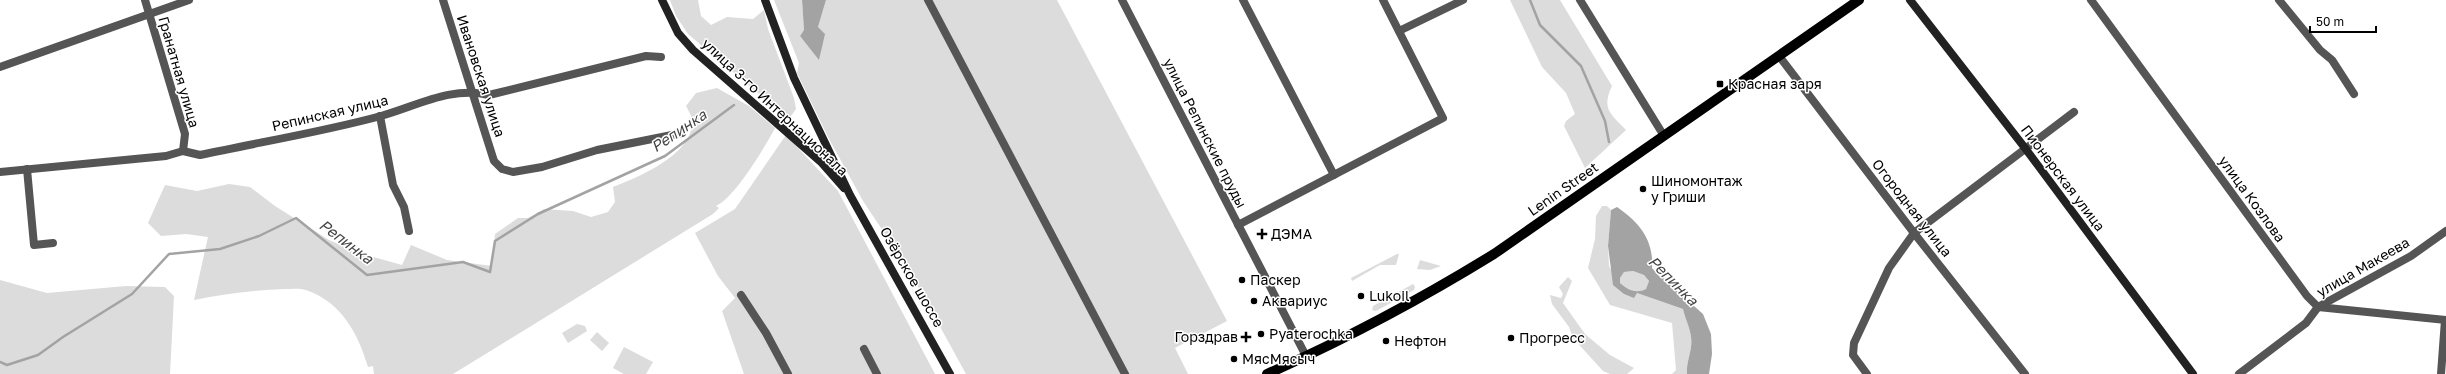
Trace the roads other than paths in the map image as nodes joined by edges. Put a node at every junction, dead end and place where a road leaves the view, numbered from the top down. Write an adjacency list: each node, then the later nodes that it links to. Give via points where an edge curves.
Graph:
1 (145, 0): 16 (street, Гранатная улица)
2 (188, 0): 16 (street)
3 (442, 0): 21 (street, Ивановская улица)
4 (662, 0): 32 (main road, улица 3-го Интернационала, via 678,32 694,50 822,163)
5 (765, 0): 32 (main road, улица 3-го Интернационала, via 794,78)
6 (928, 0): 46 (street)
7 (1122, 0): 33 (street, улица Репинские пруды)
8 (1244, 0): 31 (street)
9 (1383, 0): 17 (street, улица Репинские пруды)
10 (1463, 0): 17 (street)
11 (1580, 0): 26 (street)
12 (1859, 0): 18 (main road, Lenin Street)
13 (1910, 0): 27 (main road, Пионерская улица)
14 (2091, 0): 39 (street, улица Козлова, via 2307,296)
15 (2279, 0): 22 (street, via 2320,50 2332,60)
16 (149, 13): 20 (street); 28 (street, Гранатная улица, via 185,134)
17 (1399, 31): 31 (street, улица Репинские пруды, via 1443,118)
18 (1780, 56): 26 (main road, Lenin Street); 36 (street, Огородная улица)
19 (661, 57): 21 (street, Репинская улица, via 646,56 489,95)
20 (0, 66)
21 (472, 91): 24 (street, Репинская улица, via 459,92); 25 (street, Ивановская улица, via 494,160 502,169 513,172 542,167 597,150)
22 (2354, 94)
23 (2074, 112): 27 (street)
24 (380, 116): 28 (street, Репинская улица, via 200,155); 34 (street, via 394,185 404,207)
25 (682, 133)
26 (1664, 136): 42 (main road, Lenin Street, via 1481,262 1368,327)
27 (2025, 148): 36 (street); 50 (main road, Пионерская улица)
28 (183, 151): 29 (street, Репинская улица, via 166,156)
29 (27, 169): 30 (street, Репинская улица); 37 (street, via 34,245)
30 (0, 172)
31 (1334, 176): 33 (street, улица Репинские пруды)
32 (850, 194): 45 (main road, Озёрское шоссе)
33 (1238, 225): 42 (street)
34 (409, 231)
35 (2446, 231): 39 (street, улица Макеева, via 2411,256)
36 (1914, 233): 48 (street, via 1889,268 1854,343 1853,355); 49 (street, Огородная улица)
37 (53, 243)
38 (740, 295): 43 (street, via 766,332)
39 (2318, 307): 40 (street); 51 (street, улица Макеева, via 2306,324)
40 (2446, 320): 52 (street)
41 (864, 349): 44 (street)
42 (1306, 356): 47 (main road, Lenin Street)
43 (788, 374)
44 (877, 374)
45 (950, 374)
46 (1126, 374)
47 (1267, 374)
48 (1867, 374)
49 (2025, 374)
50 (2193, 374)
51 (2239, 374)
52 (2441, 374)

